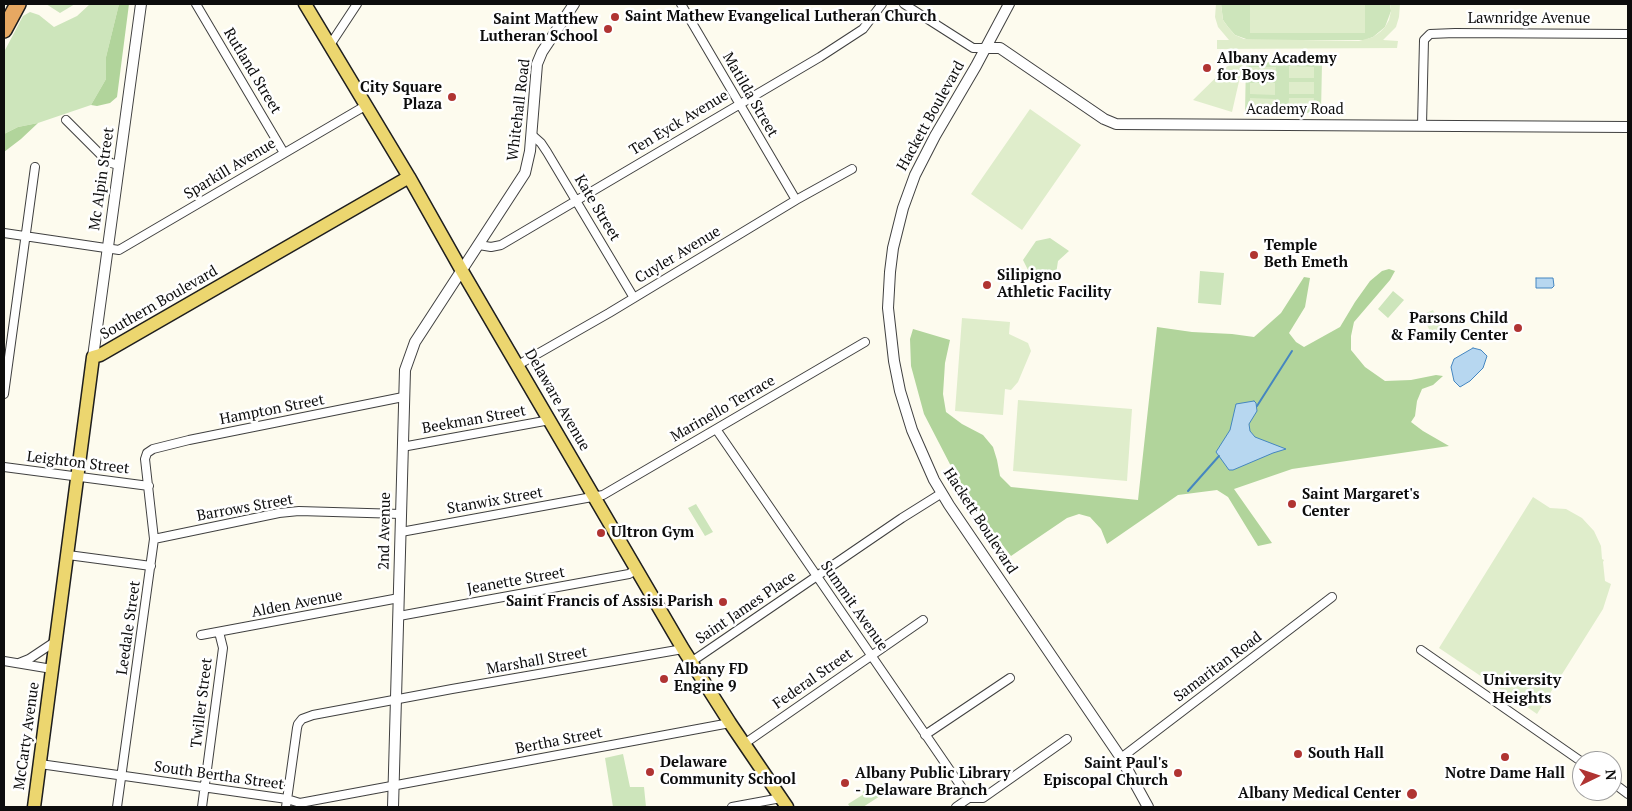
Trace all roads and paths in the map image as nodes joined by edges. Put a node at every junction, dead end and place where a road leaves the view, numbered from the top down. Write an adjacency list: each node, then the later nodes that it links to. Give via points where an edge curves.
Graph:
1 (18, 4): 11 (highway)
2 (141, 4): 22 (street, Mc Alpin Street)
3 (196, 4): 21 (street, Rutland Street)
4 (305, 4): 13 (main road, Delaware Avenue)
5 (357, 4): 13 (street)
6 (574, 4): 20 (street, Whitehall Road, via 536,64)
7 (681, 4): 15 (street, Matilda Street)
8 (882, 4): 15 (street, Ten Eyck Avenue, via 864,29)
9 (904, 4): 14 (street, via 973,48)
10 (1008, 4): 14 (street, Hackett Boulevard)
11 (4, 30)
12 (1628, 34): 18 (street, Lawnridge Avenue, via 1430,34 1424,40)
13 (330, 45): 16 (main road, Delaware Avenue)
14 (986, 48): 18 (street, Academy Road, via 1000,48 1116,124); 46 (street, Hackett Boulevard, via 915,175 899,222 890,272 888,308 898,384 912,430)
15 (738, 104): 26 (street, Ten Eyck Avenue); 27 (street, Matilda Street)
16 (365, 106): 21 (street, Sparkill Avenue); 25 (main road, Delaware Avenue)
17 (66, 120): 22 (street, via 105,159)
18 (1422, 125): 19 (street, Academy Road)
19 (1628, 127)
20 (532, 135): 26 (street, Kate Street, via 547,152); 30 (street, Whitehall Road, via 525,173)
21 (284, 153): 31 (street, Sparkill Avenue, via 119,250)
22 (120, 164): 31 (street, Mc Alpin Street)
23 (35, 168): 29 (street)
24 (852, 168): 27 (street, Cuyler Avenue)
25 (409, 177): 32 (main road, Delaware Avenue); 35 (main road, Southern Boulevard)
26 (576, 200): 30 (street, Ten Eyck Avenue, via 500,244); 33 (street, Kate Street)
27 (796, 200): 33 (street, Cuyler Avenue)
28 (4, 232): 29 (street)
29 (26, 236): 31 (street); 37 (street)
30 (479, 246): 32 (street, Whitehall Road)
31 (108, 248): 35 (street, Mc Alpin Street)
32 (462, 271): 36 (main road, Delaware Avenue); 38 (street, 2nd Avenue, via 415,342 404,370)
33 (634, 298): 36 (street, Cuyler Avenue)
34 (865, 342): 40 (street, Marinello Terrace)
35 (94, 357): 44 (main road, Southern Boulevard)
36 (518, 365): 39 (main road, Delaware Avenue)
37 (4, 394)
38 (403, 397): 41 (street, 2nd Avenue); 42 (street, Hampton Street, via 189,440)
39 (550, 420): 41 (street, Beekman Street); 47 (main road, Delaware Avenue)
40 (716, 429): 47 (street, Marinello Terrace, via 603,495); 54 (street, Summit Avenue)
41 (402, 447): 48 (street, 2nd Avenue)
42 (147, 453): 45 (street, Leedale Street)
43 (4, 468): 44 (street, Leighton Street)
44 (77, 478): 45 (street, Leighton Street); 51 (main road, Southern Boulevard)
45 (149, 486): 50 (street, Leedale Street)
46 (942, 493): 54 (street, Saint James Place); 76 (street, Hackett Boulevard)
47 (594, 497): 49 (street, Stanwix Street); 53 (main road, Delaware Avenue)
48 (401, 514): 49 (street, 2nd Avenue); 50 (street, Barrows Street, via 279,512)
49 (401, 532): 56 (street, 2nd Avenue)
50 (154, 539): 52 (street, Leedale Street)
51 (68, 555): 52 (street); 61 (main road, Southern Boulevard)
52 (151, 566): 78 (street, Leedale Street)
53 (637, 569): 57 (street, Jeanette Street, via 629,574); 62 (main road, Delaware Avenue)
54 (817, 577): 64 (street, Summit Avenue); 66 (street, Saint James Place)
55 (1332, 596): 76 (street, Samaritan Road)
56 (399, 598): 57 (street, 2nd Avenue); 59 (street, Alden Avenue)
57 (399, 616): 70 (street, 2nd Avenue)
58 (923, 620): 64 (street, Federal Street)
59 (219, 632): 60 (street, Alden Avenue); 80 (street, Twiller Street, via 223,648)
60 (201, 636)
61 (56, 641): 67 (street); 68 (main road, Southern Boulevard)
62 (684, 649): 66 (main road, Delaware Avenue); 70 (street, Marshall Street)
63 (1421, 650): 75 (street)
64 (871, 656): 72 (street, Summit Avenue); 74 (street, Federal Street)
65 (4, 661): 67 (street)
66 (691, 662): 71 (main road, Delaware Avenue)
67 (19, 663): 68 (street)
68 (52, 669): 77 (main road, McCarty Avenue)
69 (1010, 678): 72 (street)
70 (396, 700): 79 (street, 2nd Avenue); 82 (street, Marshall Street, via 313,715 301,721 297,728)
71 (730, 723): 74 (main road, Delaware Avenue); 79 (street, Bertha Street)
72 (925, 734): 81 (street, Summit Avenue)
73 (1067, 739): 81 (street, via 982,798)
74 (744, 744): 83 (main road, Delaware Avenue)
75 (1572, 755)
76 (1121, 758): 90 (street, Hackett Boulevard)
77 (40, 764): 78 (street, South Bertha Street); 84 (main road, McCarty Avenue)
78 (122, 777): 80 (street, South Bertha Street); 85 (street, Leedale Street)
79 (393, 785): 82 (street, South Bertha Street); 87 (street, 2nd Avenue)
80 (206, 788): 82 (street, South Bertha Street); 86 (street, Twiller Street)
81 (969, 798): 89 (street)
82 (286, 803)
83 (784, 803): 88 (street)
84 (34, 807)
85 (117, 807)
86 (202, 807)
87 (393, 807)
88 (732, 807)
89 (956, 807)
90 (1148, 807)

